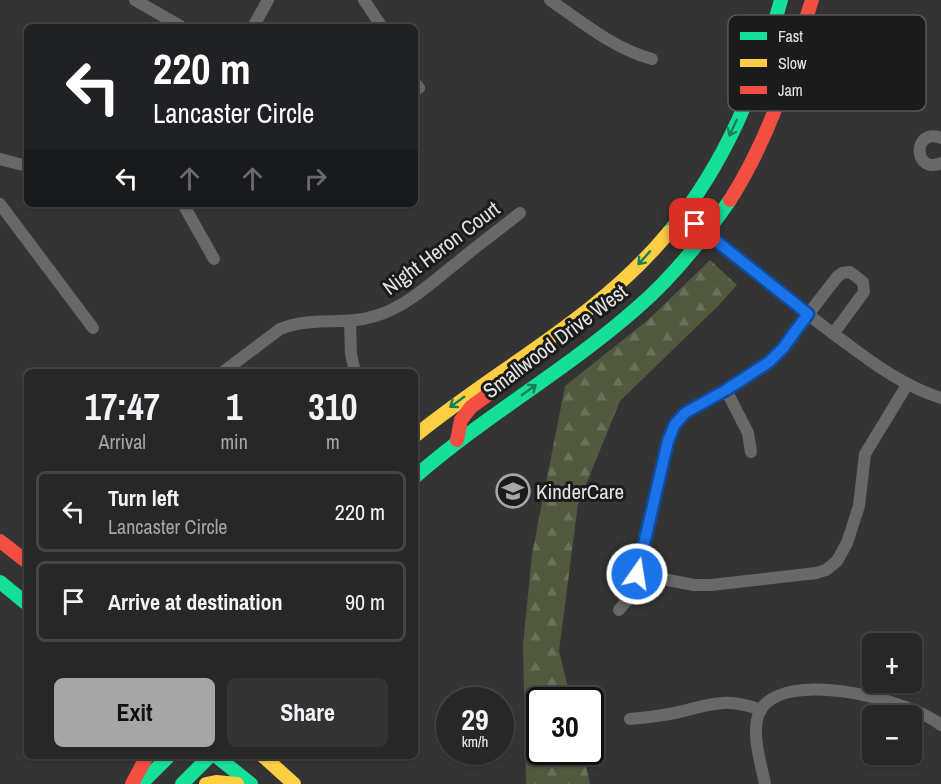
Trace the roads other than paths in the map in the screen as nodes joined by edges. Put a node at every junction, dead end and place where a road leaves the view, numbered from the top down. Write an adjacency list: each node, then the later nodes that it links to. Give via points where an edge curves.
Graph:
1 (135, 0): 9 (street)
2 (268, 0): 10 (street)
3 (363, 0): 11 (street)
4 (550, 0): 12 (street, via 629,52)
5 (782, 0): 7 (main road, Smallwood Drive West, one-way to 7)
6 (812, 0): 8 (main road, Smallwood Drive West)
7 (777, 15)
8 (807, 15)
9 (177, 24)
10 (255, 24)
11 (380, 24)
12 (652, 59)
13 (741, 111): 22 (main road, Smallwood Drive West, one-way to 22, via 702,187)
14 (776, 111): 23 (main road, Smallwood Drive West, via 736,192)
15 (941, 138): 17 (street, via 926,138 919,151 925,163)
16 (0, 159): 18 (street)
17 (941, 163)
18 (24, 165)
19 (0, 204): 28 (street)
20 (185, 207): 24 (street)
21 (520, 213): 27 (street, Night Heron Court, via 400,305 377,316)
22 (683, 214): 23 (street); 25 (main road, Smallwood Drive West, one-way to 25)
23 (708, 233): 26 (street); 36 (main road, Smallwood Drive West, one-way to 23, via 615,327)
24 (214, 259)
25 (621, 283): 35 (main road, Smallwood Drive West, one-way to 35, via 585,314); 36 (main road, via 573,333 471,407 461,420)
26 (808, 314): 29 (street); 29 (street, via 842,273 850,272 859,278 864,292); 33 (street, via 769,362)
27 (350, 321): 30 (street, Night Heron Court, via 298,323 280,329); 31 (street)
28 (93, 328)
29 (833, 334): 32 (street)
30 (227, 369)
31 (354, 369)
32 (908, 385): 34 (street); 41 (street, via 865,454 859,506 841,557 832,566 816,573 711,585)
33 (726, 390): 37 (street, via 748,433); 41 (street, via 692,408 675,424)
34 (941, 398)
35 (418, 433)
36 (457, 440): 38 (main road, Smallwood Drive West)
37 (751, 452)
38 (418, 474)
39 (0, 541): 40 (main road)
40 (24, 560)
41 (637, 574): 44 (street)
42 (0, 582): 43 (main road)
43 (24, 602)
44 (620, 610)
45 (761, 710): 46 (street, via 738,702 723,702); 47 (street, via 788,692 849,692 910,708); 61 (street, via 756,727)
46 (630, 719)
47 (941, 725)
48 (145, 759): 55 (main road)
49 (166, 759): 56 (main road)
50 (207, 759): 57 (main road)
51 (220, 759): 60 (main road)
52 (266, 759): 54 (main road)
53 (280, 759): 54 (main road)
54 (292, 782)
55 (132, 784)
56 (141, 784)
57 (182, 784)
58 (206, 784): 59 (main road)
59 (237, 784)
60 (251, 784)
61 (765, 784)

